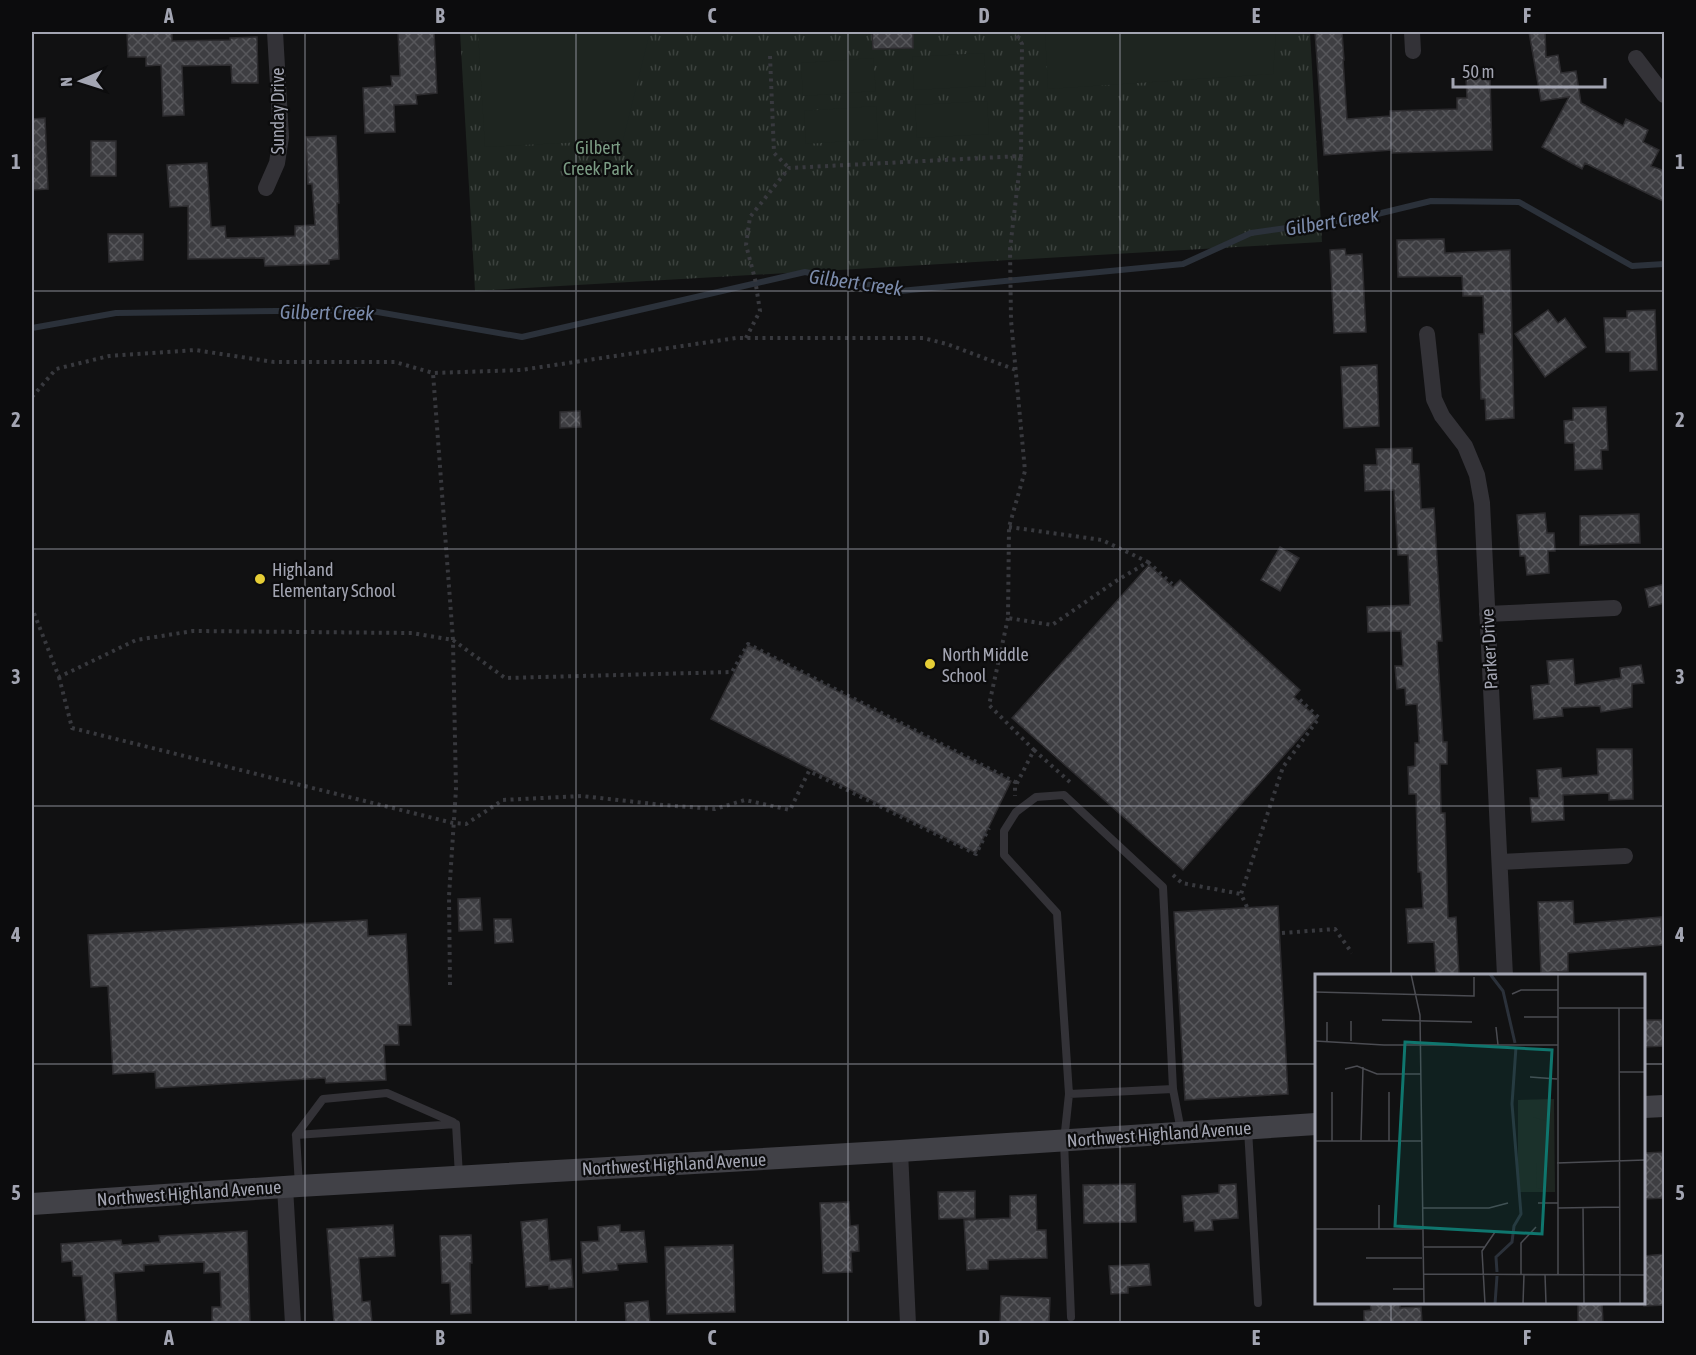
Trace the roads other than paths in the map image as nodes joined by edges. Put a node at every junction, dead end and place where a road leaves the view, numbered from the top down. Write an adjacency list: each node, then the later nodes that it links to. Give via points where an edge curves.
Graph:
1 (275, 32): 6 (street, Sunday Drive, via 281,137 277,163)
2 (1412, 32): 3 (street)
3 (1413, 51)
4 (1636, 58): 5 (street)
5 (1665, 95)
6 (266, 188)
7 (1427, 334): 9 (street, Parker Drive, via 1434,399 1465,446 1477,475 1482,502)
8 (1614, 608): 9 (street)
9 (1487, 614): 11 (street, Parker Drive)
10 (1625, 856): 11 (street)
11 (1500, 862): 12 (street, Parker Drive)
12 (1505, 974)
13 (1173, 1089): 14 (lane); 14 (lane, via 1163,887 1064,795 1036,797 1016,812 1004,831 1004,855 1057,913); 20 (lane)
14 (1069, 1094): 22 (lane)
15 (1665, 1106): 16 (main road)
16 (1645, 1107)
17 (456, 1124): 21 (lane); 21 (lane, via 387,1093 323,1099); 24 (lane)
18 (1315, 1124): 19 (main road, Northwest Highland Avenue)
19 (1248, 1128): 20 (main road, Northwest Highland Avenue); 27 (lane)
20 (1182, 1133): 22 (main road, Northwest Highland Avenue)
21 (296, 1135): 25 (lane)
22 (1064, 1140): 23 (main road, Northwest Highland Avenue); 28 (lane)
23 (900, 1151): 24 (main road, Northwest Highland Avenue); 30 (street)
24 (459, 1176): 25 (main road, Northwest Highland Avenue)
25 (292, 1186): 26 (main road, Northwest Highland Avenue); 29 (street)
26 (32, 1204)
27 (1258, 1303)
28 (1071, 1317)
29 (293, 1323)
30 (908, 1323)

